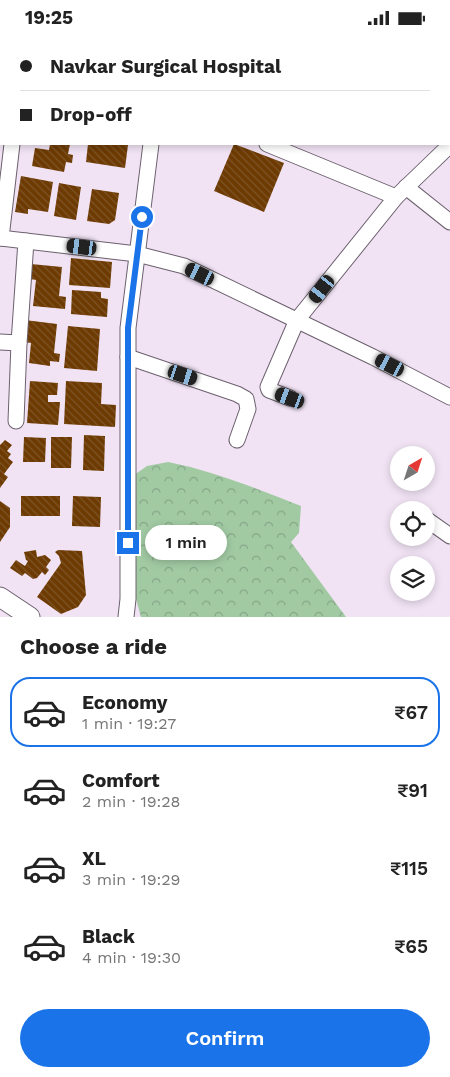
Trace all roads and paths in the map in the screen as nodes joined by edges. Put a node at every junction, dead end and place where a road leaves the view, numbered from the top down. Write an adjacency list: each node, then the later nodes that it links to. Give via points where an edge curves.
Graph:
1 (12, 145): 7 (street)
2 (151, 145): 9 (street)
3 (269, 145): 5 (street)
4 (450, 145): 5 (street)
5 (401, 192): 6 (street); 10 (street)
6 (450, 222)
7 (1, 238): 8 (street)
8 (26, 241): 9 (street); 12 (street)
9 (137, 254): 10 (street, via 184,266); 13 (street, via 128,328)
10 (297, 320): 14 (street); 15 (street, via 268,387)
11 (0, 342): 12 (street)
12 (19, 343): 16 (street)
13 (128, 357): 17 (street, via 237,393 246,399 248,409); 21 (street)
14 (450, 397)
15 (290, 398)
16 (16, 421)
17 (237, 440)
18 (435, 525): 19 (street)
19 (450, 536)
20 (0, 597): 24 (main road)
21 (128, 599): 25 (street); 26 (street)
22 (0, 611): 23 (main road)
23 (8, 617)
24 (30, 617)
25 (126, 617)
26 (133, 617)

